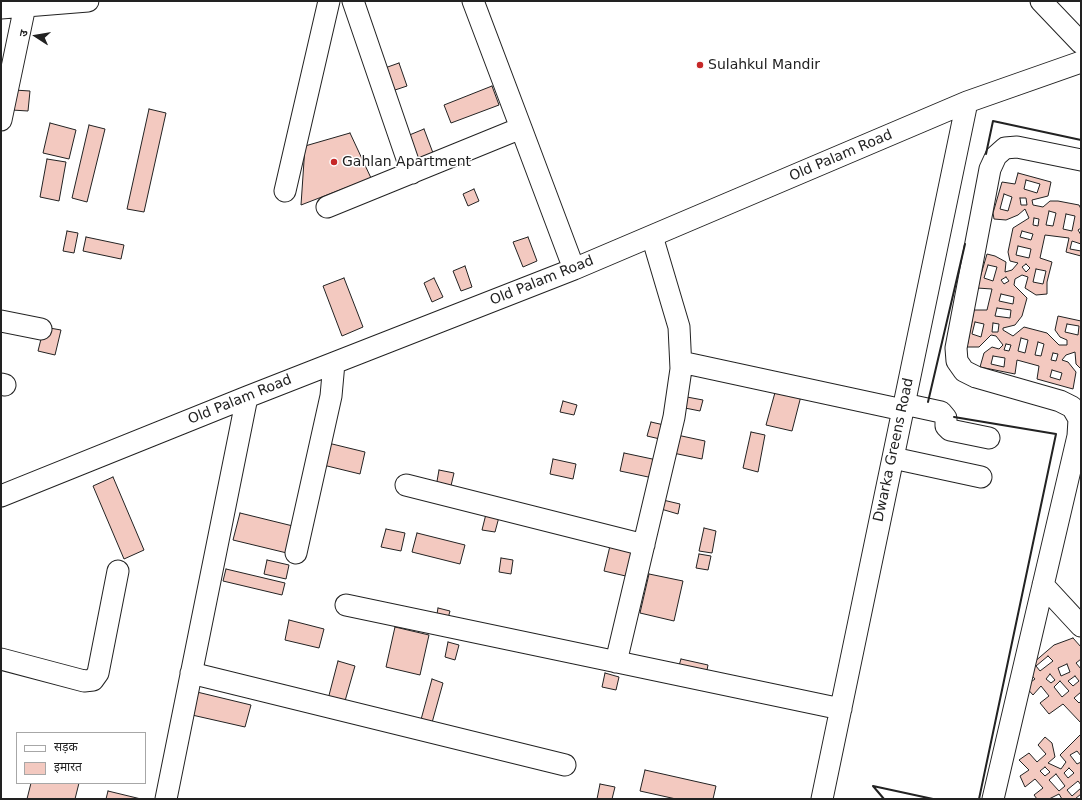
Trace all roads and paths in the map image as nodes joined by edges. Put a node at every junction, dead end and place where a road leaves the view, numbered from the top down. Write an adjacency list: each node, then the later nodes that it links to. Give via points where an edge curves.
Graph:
1 (88, 1): 6 (street)
2 (328, 1): 15 (street)
3 (353, 1): 14 (street)
4 (473, 1): 12 (street)
5 (1041, 1): 8 (street)
6 (25, 6): 7 (street); 11 (street)
7 (1, 8)
8 (1081, 43)
9 (1081, 62): 10 (street, Old Palam Road)
10 (966, 102): 17 (street, Old Palam Road); 24 (street, Dwarka Greens Road)
11 (1, 120)
12 (521, 128): 14 (street); 18 (street)
13 (1081, 160): 25 (street, via 1017,147 1005,148 996,156 990,170 956,348 956,361 964,371 976,377 1060,401 1072,407)
14 (412, 172): 16 (street)
15 (285, 191)
16 (327, 207)
17 (652, 236): 18 (street, Old Palam Road); 21 (street, via 679,327)
18 (574, 270): 22 (street, Old Palam Road)
19 (1, 321): 20 (street)
20 (41, 329)
21 (681, 362): 24 (street); 31 (street, via 674,417)
22 (334, 363): 23 (street, Old Palam Road); 32 (street, via 331,396)
23 (247, 397): 30 (street, Old Palam Road); 39 (street)
24 (903, 407): 26 (street, via 941,412 950,430); 27 (street, Dwarka Greens Road)
25 (1080, 419): 34 (street)
26 (989, 438)
27 (893, 458): 28 (street); 40 (street, Dwarka Greens Road)
28 (981, 477)
29 (406, 485): 31 (street)
30 (1, 496)
31 (644, 545): 38 (street)
32 (296, 553)
33 (118, 571): 37 (street, via 98,673 93,680 84,681)
34 (1043, 584): 36 (street); 44 (street)
35 (346, 605): 38 (street)
36 (1081, 626)
37 (1, 659)
38 (616, 662): 40 (street)
39 (191, 673): 41 (street); 43 (street)
40 (841, 709): 42 (street, Dwarka Greens Road)
41 (566, 766)
42 (828, 794)
43 (166, 799)
44 (993, 799)

